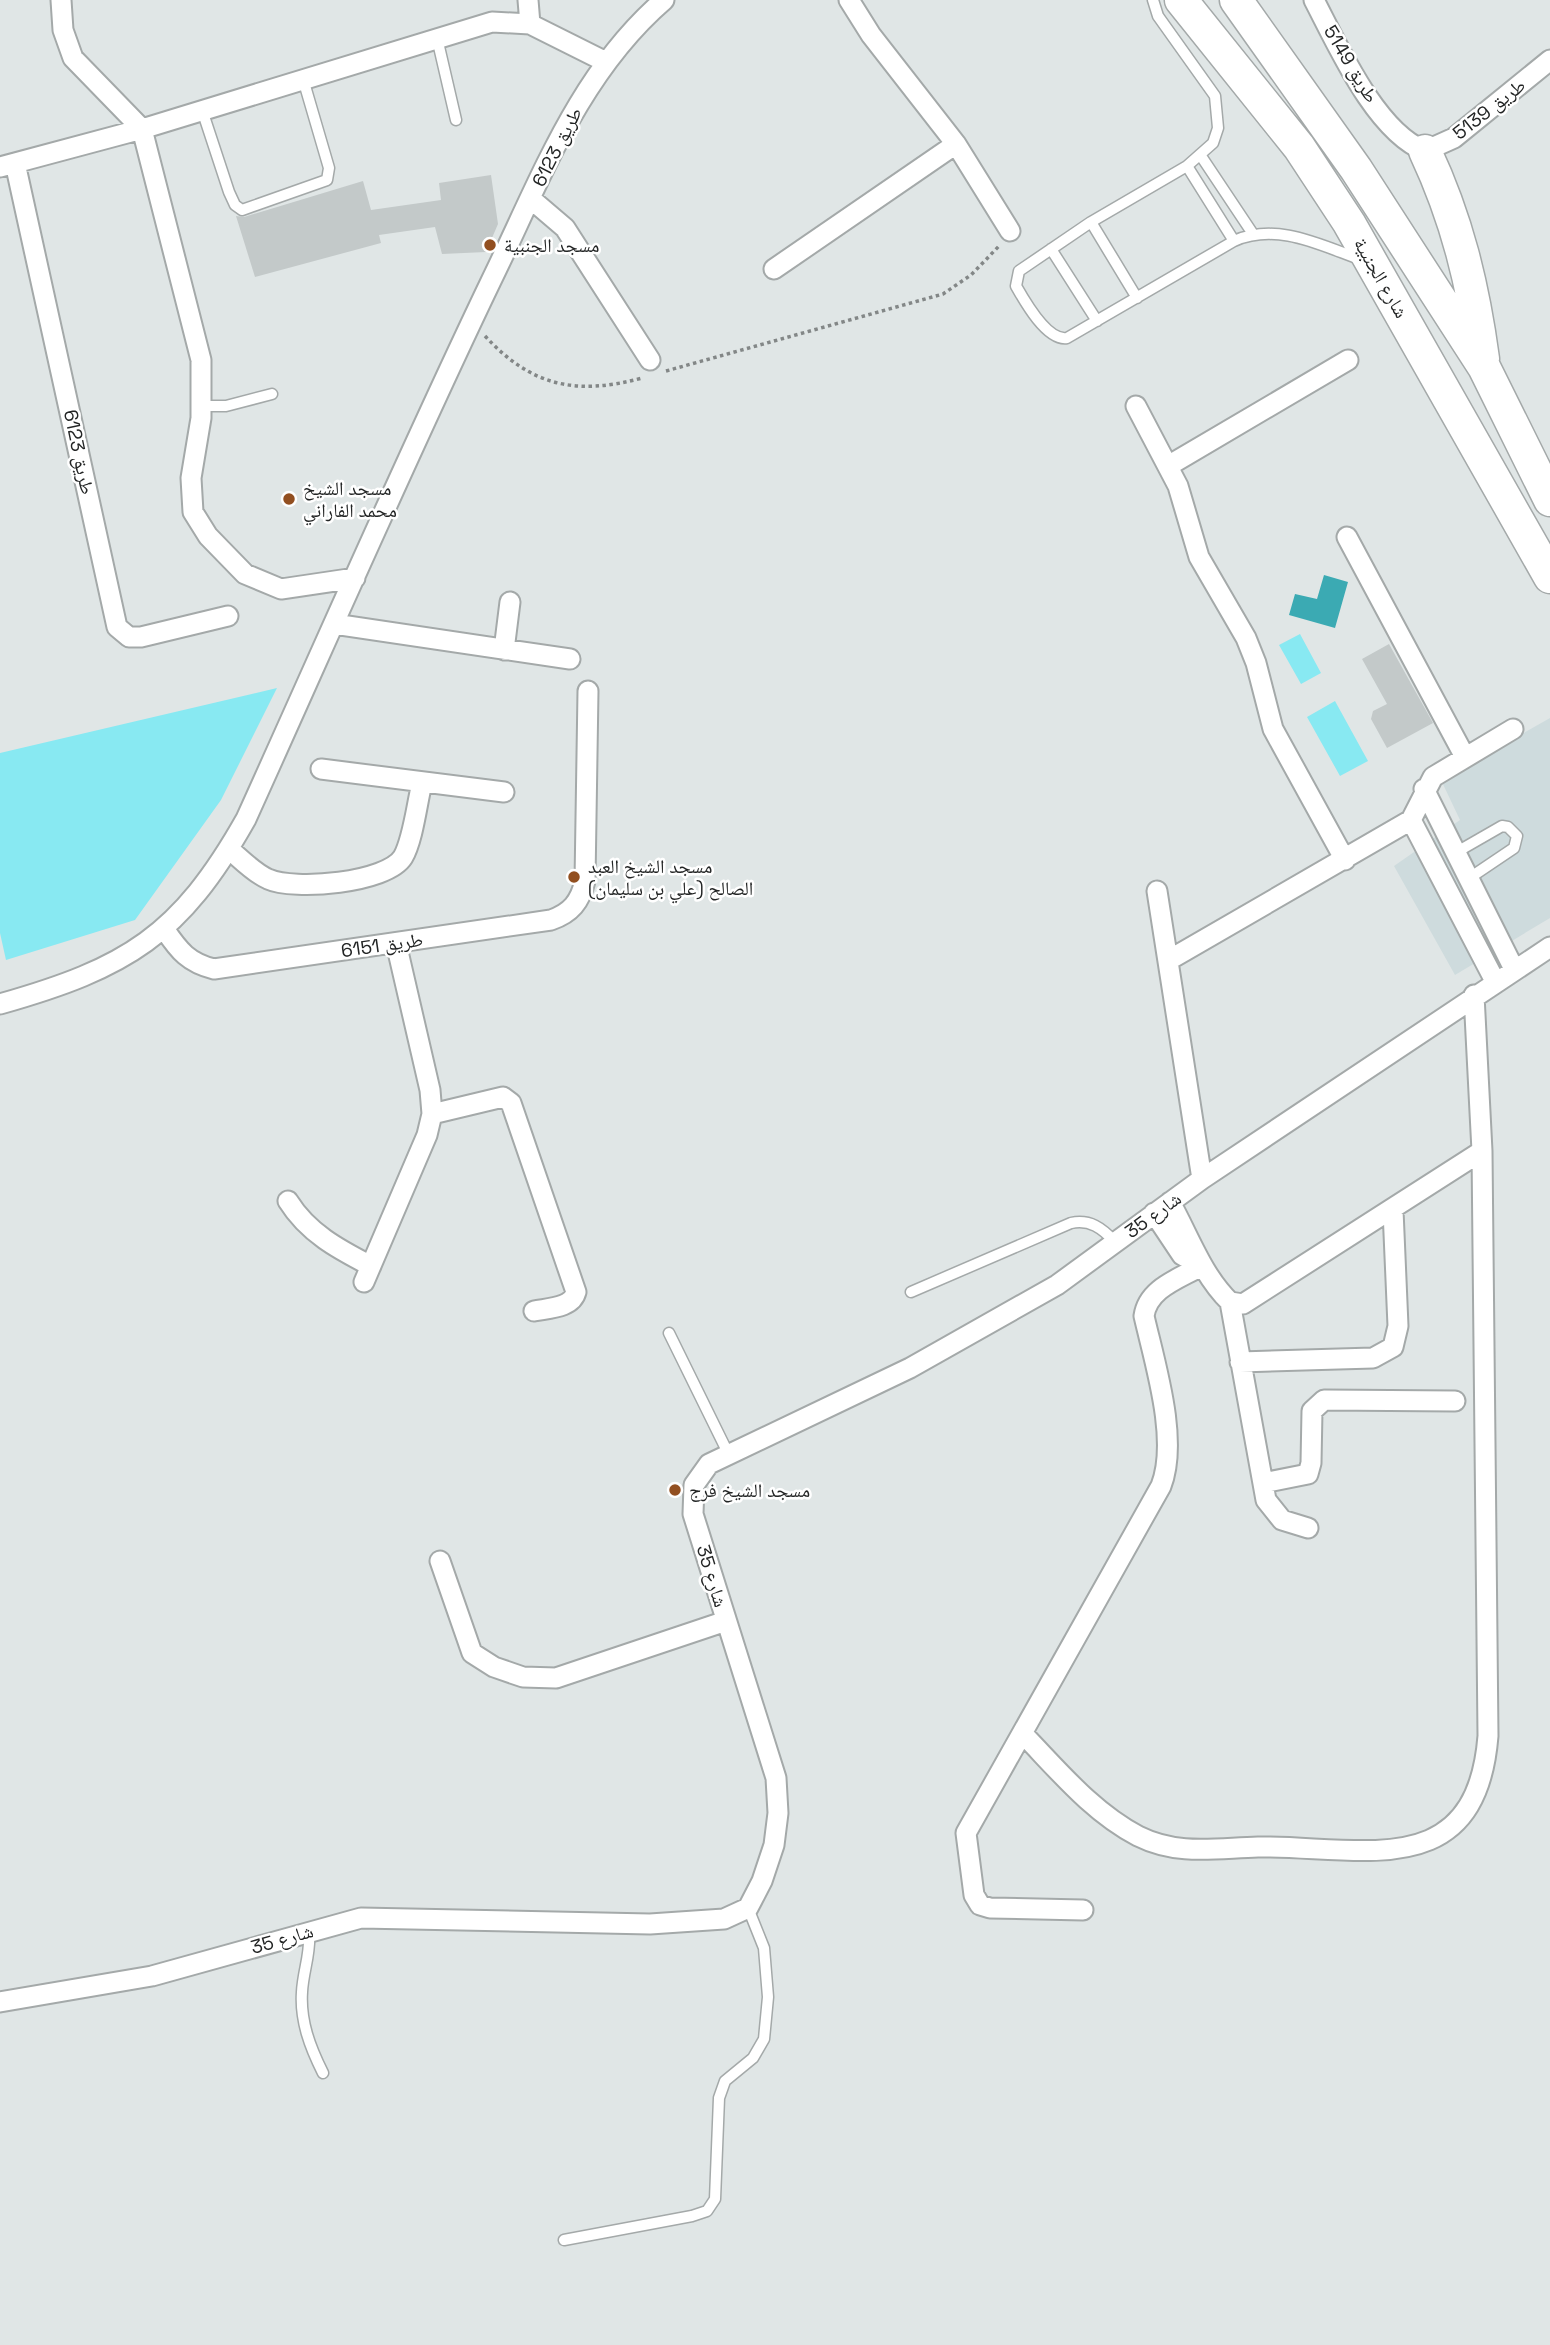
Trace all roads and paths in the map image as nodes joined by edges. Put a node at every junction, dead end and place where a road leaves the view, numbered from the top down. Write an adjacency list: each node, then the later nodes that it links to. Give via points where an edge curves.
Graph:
1 (48, 0): 11 (street)
2 (61, 0): 11 (street)
3 (528, 0): 10 (street)
4 (663, 0): 14 (street, طريق 6123)
5 (849, 0): 19 (street)
6 (1153, 0): 21 (lane, via 1158,16 1215,96 1218,128 1213,144)
7 (1181, 0): 30 (main road, شارع الجنبية, via 1299,147)
8 (1236, 0): 36 (main road, شارع الجنبية, via 1356,169)
9 (1314, 0): 20 (street, طريق 5149, via 1390,127)
10 (530, 24): 12 (street, طريق 6123, via 492,22); 14 (street, طريق 6123)
11 (63, 30): 18 (street, via 72,58)
12 (437, 38): 15 (street, طريق 6123); 17 (lane)
13 (1550, 60): 20 (street, طريق 5139, via 1454,138)
14 (604, 61): 24 (street, طريق 6123, via 571,115)
15 (303, 79): 16 (street, طريق 6123); 16 (lane, via 329,168 327,180 242,210 229,192)
16 (202, 110): 18 (street, طريق 6123)
17 (456, 120)
18 (142, 129): 22 (street, طريق 6123); 39 (street, via 201,360)
19 (956, 144): 26 (street); 31 (street)
20 (1425, 151): 36 (main road, via 1466,259)
21 (1201, 156): 23 (lane); 27 (lane)
22 (8, 165): 47 (street, طريق 6123, via 117,627 129,637 141,637)
23 (1187, 166): 25 (lane); 28 (lane)
24 (531, 199): 34 (street, طريق 6123); 37 (street, via 565,228)
25 (1091, 222): 29 (lane); 32 (lane)
26 (1010, 231): 37 (path, via 971,275 943,294)
27 (1253, 234): 28 (lane); 30 (lane, via 1292,235)
28 (1234, 242): 32 (lane)
29 (1051, 249): 33 (lane); 33 (lane, via 1019,271 1020,292 1055,337 1067,338)
30 (1372, 263): 44 (main road, شارع الجنبية)
31 (774, 269)
32 (1137, 298): 33 (lane)
33 (1097, 321)
34 (472, 322): 37 (path, via 525,372 555,384 612,386); 45 (street, طريق 6123)
35 (1348, 360): 41 (street)
36 (1484, 367): 42 (main road, شارع الجنبية)
37 (656, 369)
38 (272, 394): 39 (lane, via 226,406)
39 (201, 406): 45 (street, via 191,478 193,512 208,536 245,574 281,589)
40 (1136, 406): 41 (street)
41 (1168, 466): 61 (street, via 1199,557 1256,663 1273,729)
42 (1550, 500)
43 (1347, 537): 53 (street)
44 (1550, 577)
45 (355, 578): 48 (street, طريق 6123)
46 (510, 602): 49 (street)
47 (228, 616)
48 (334, 624): 49 (street); 59 (street, طريق 6123)
49 (504, 650): 50 (street)
50 (570, 659)
51 (588, 691): 67 (street, طريق 6151, via 585,881 575,906 551,920)
52 (1513, 729): 53 (street)
53 (1465, 757): 56 (street, via 1433,777)
54 (321, 769): 55 (street)
55 (422, 783): 57 (street); 59 (street, via 404,856 379,875 325,882 270,880)
56 (1424, 789): 58 (street); 60 (street)
57 (504, 792)
58 (1411, 820): 61 (street); 62 (street)
59 (229, 849): 66 (street, طريق 6123, via 196,897)
60 (1455, 853): 62 (street); 63 (street); 63 (lane, via 1502,826 1517,836 1514,848)
61 (1345, 860): 69 (street)
62 (1434, 865): 65 (street)
63 (1468, 878): 65 (street); 70 (street)
64 (1157, 891): 69 (street)
65 (1448, 892): 71 (street)
66 (165, 930): 67 (street, طريق 6151, via 181,954 196,965 214,969); 73 (street, via 118,960 60,987)
67 (396, 943): 74 (street)
68 (1550, 947): 70 (street, شارع 35)
69 (1169, 960): 76 (street)
70 (1514, 969): 71 (street, شارع 35)
71 (1495, 981): 72 (street, شارع 35)
72 (1474, 995): 75 (street); 76 (street, شارع 35)
73 (0, 1004)
74 (432, 1115): 77 (street, via 367,1274 301,1221); 84 (street, via 503,1097 511,1103 576,1292 566,1304)
75 (1482, 1152): 79 (street); 93 (street, via 1488,1736 1485,1769 1460,1815 1427,1842 1392,1851 1185,1850 1161,1845 1118,1823 1079,1792)
76 (1202, 1179): 78 (street, شارع 35)
77 (288, 1201)
78 (1162, 1208): 80 (street, شارع 35); 81 (street, via 1194,1244)
79 (1393, 1210): 83 (street, via 1249,1302); 86 (street, via 1398,1326 1392,1347 1374,1358)
80 (1115, 1242): 82 (lane, via 1101,1227 1071,1223); 88 (street, شارع 35, via 1057,1285 969,1337)
81 (1201, 1266): 83 (street); 93 (street, via 1160,1289 1146,1305 1144,1316 1168,1439 1165,1475)
82 (911, 1292)
83 (1230, 1302): 86 (street)
84 (534, 1311)
85 (669, 1333): 88 (lane)
86 (1240, 1362): 89 (street)
87 (1455, 1401): 89 (street, via 1324,1400 1312,1411 1308,1474)
88 (729, 1455): 92 (street, شارع 35, via 709,1464 694,1485 693,1514)
89 (1262, 1483): 90 (street, via 1275,1515)
90 (1308, 1528)
91 (440, 1561): 92 (street, via 472,1653 523,1677 556,1678)
92 (726, 1621): 94 (street, شارع 35, via 776,1778 774,1845)
93 (1023, 1734): 95 (street, via 967,1833 976,1900 990,1908)
94 (748, 1908): 96 (street, شارع 35, via 724,1919 650,1924 379,1918 345,1921); 99 (lane, via 764,1948 768,1997 764,2039 753,2058 725,2081 719,2098 715,2199 707,2211 692,2216)
95 (1083, 1910)
96 (309, 1932): 97 (street, شارع 35, via 152,1976); 98 (lane, via 311,1947 302,1993 306,2037)
97 (0, 2002)
98 (323, 2073)
99 (564, 2240)

